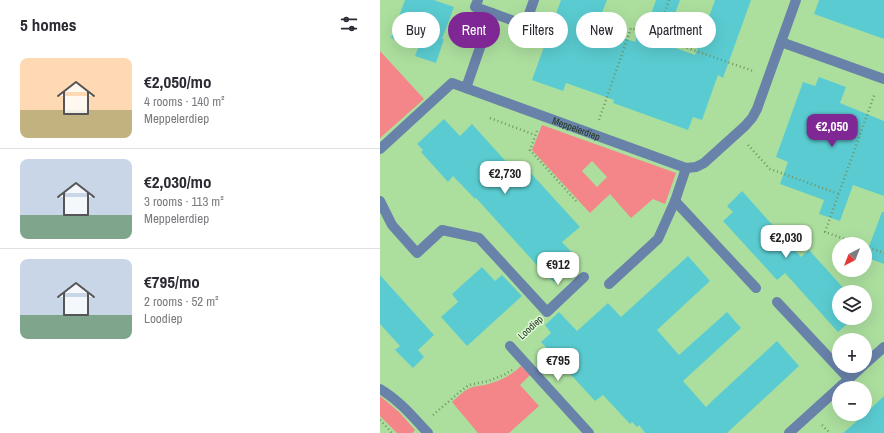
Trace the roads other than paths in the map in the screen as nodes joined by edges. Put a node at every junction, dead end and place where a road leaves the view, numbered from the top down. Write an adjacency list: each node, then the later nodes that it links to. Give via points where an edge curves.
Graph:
1 (478, 0): 4 (street, via 475,7)
2 (534, 0): 5 (street, via 525,25)
3 (796, 0): 6 (street)
4 (489, 12)
5 (500, 16)
6 (781, 42): 8 (street); 11 (street, via 752,118 704,163)
7 (480, 48): 9 (street)
8 (882, 78)
9 (466, 88): 10 (street, Meppelerdiep, via 452,83); 11 (street, Meppelerdiep)
10 (380, 149)
11 (686, 168): 13 (street)
12 (380, 201): 14 (street, Loodiep, via 392,225 417,253 442,230 479,238 547,312)
13 (675, 201): 15 (street, via 658,239); 16 (street)
14 (584, 277)
15 (609, 284)
16 (756, 288)
17 (777, 302): 22 (street)
18 (510, 346): 25 (street, Loodiep)
19 (884, 347): 20 (street)
20 (872, 358)
21 (855, 373): 22 (street)
22 (849, 379): 26 (street)
23 (380, 389): 24 (street, via 404,406)
24 (425, 429)
25 (589, 433)
26 (789, 433)

